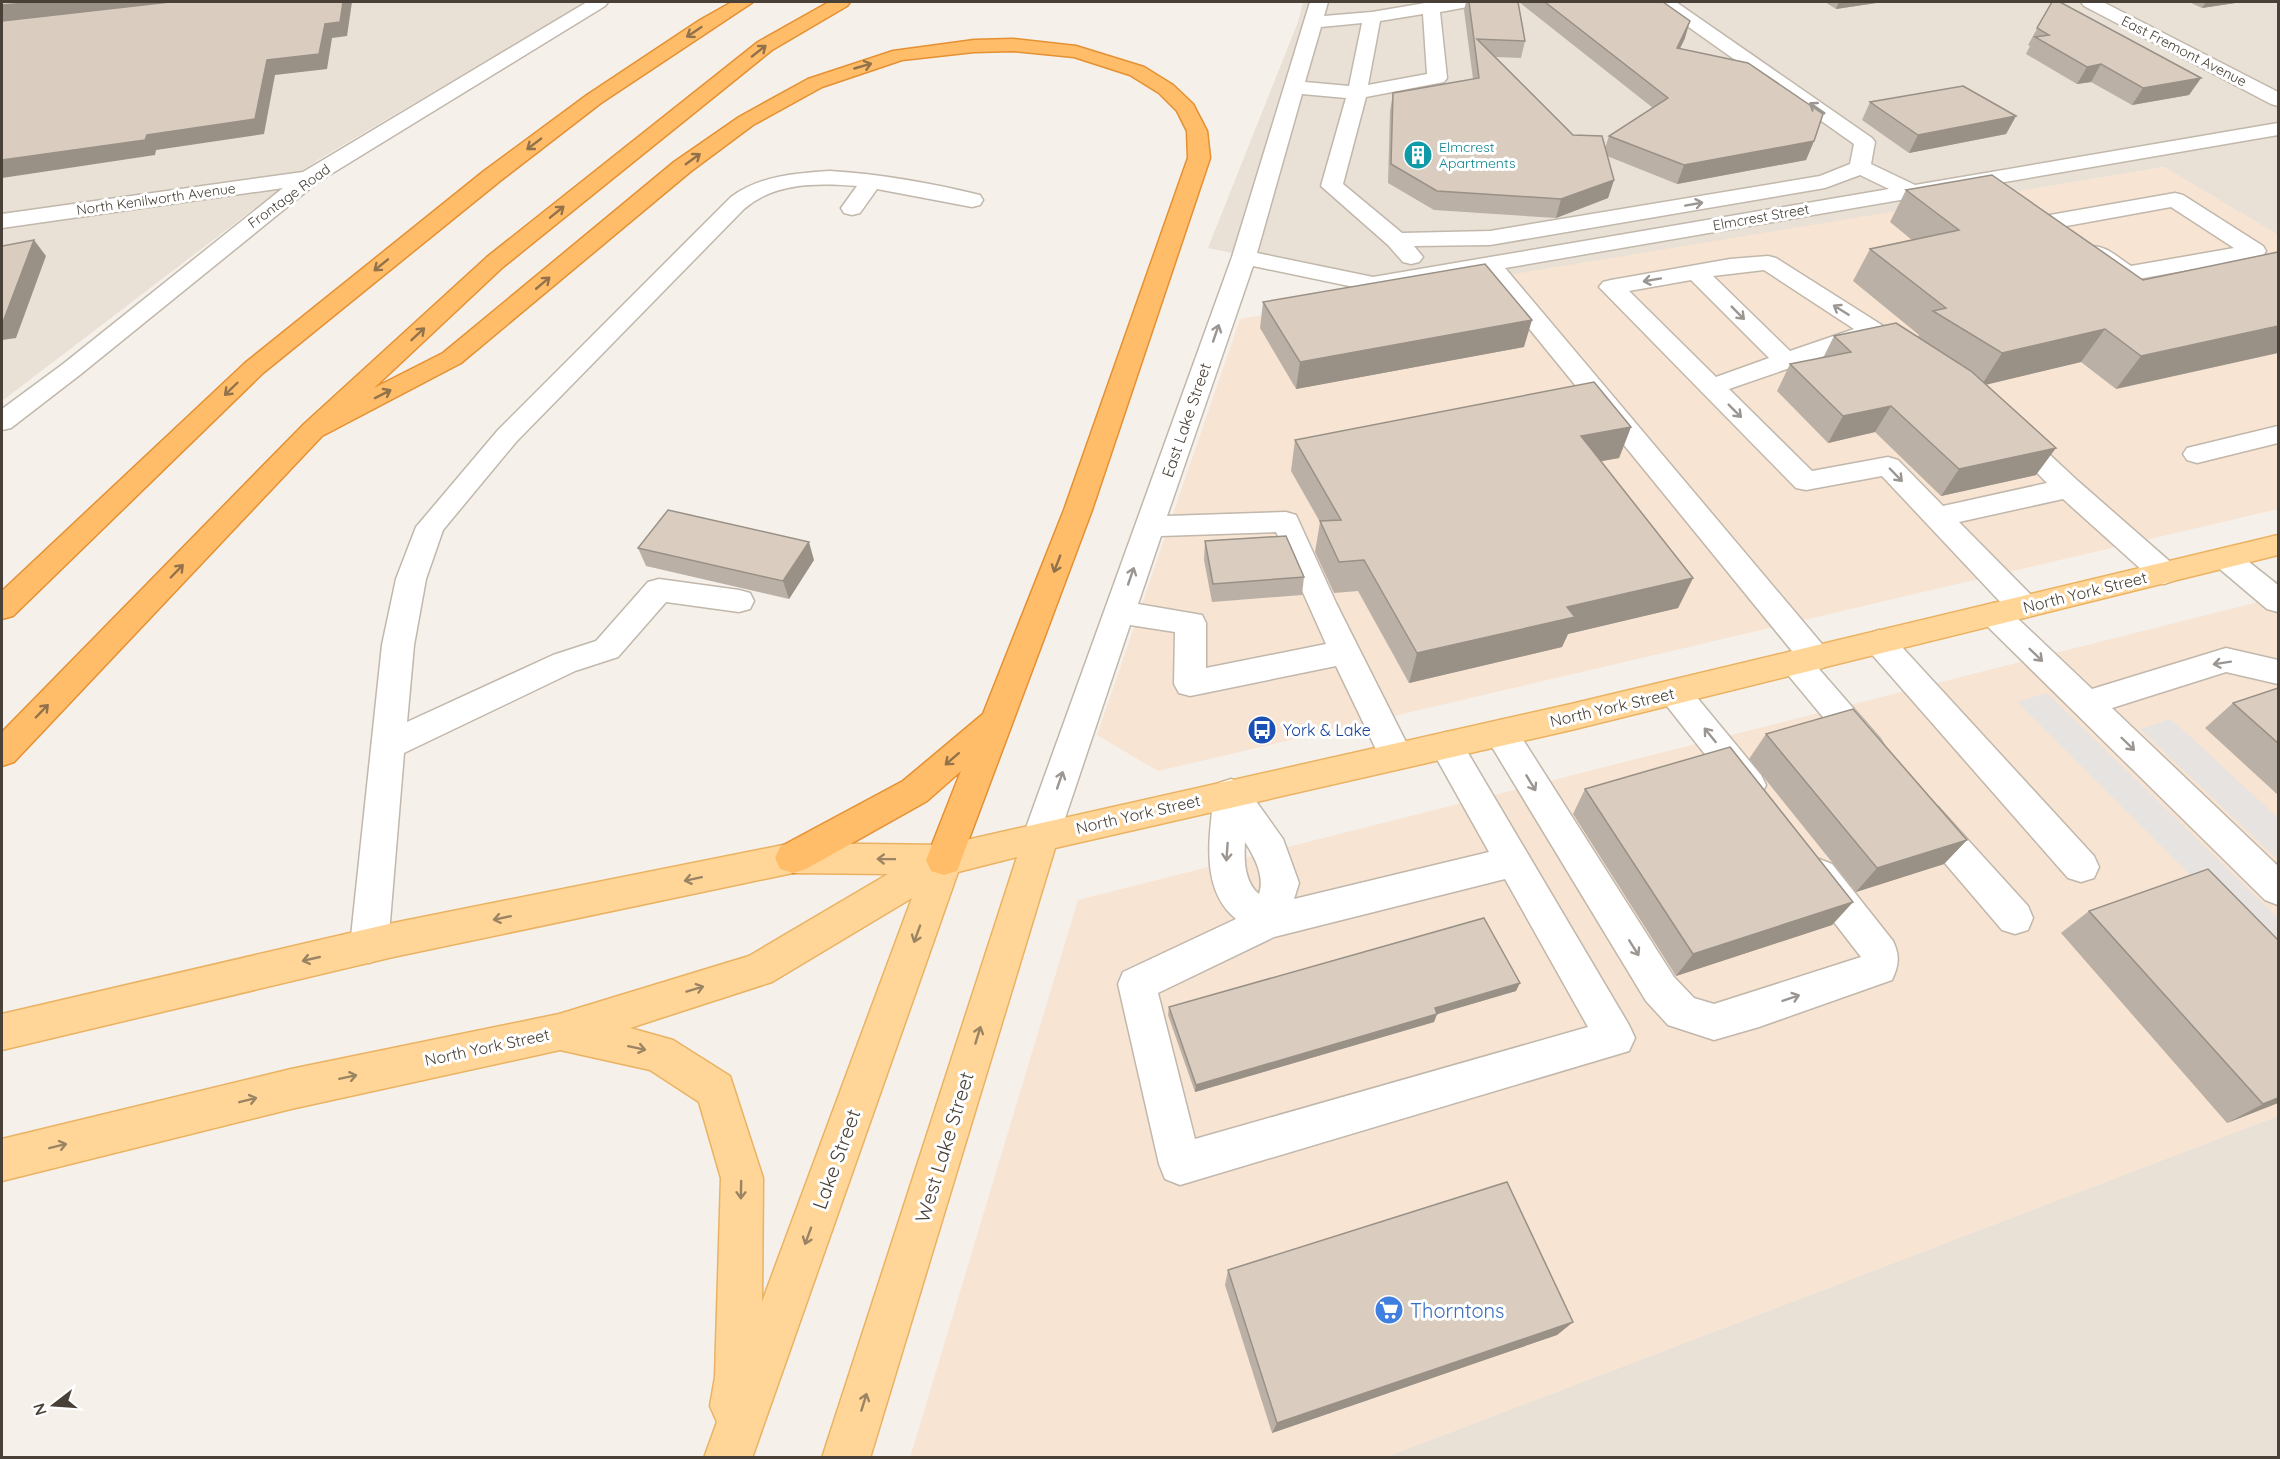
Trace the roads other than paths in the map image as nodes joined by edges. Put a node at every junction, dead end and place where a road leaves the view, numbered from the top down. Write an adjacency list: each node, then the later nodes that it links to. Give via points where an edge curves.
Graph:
1 (599, 2): 16 (street, Frontage Road)
2 (744, 2): 47 (highway, one-way to 47, via 594,99 254,368)
3 (841, 2): 35 (highway, one-way to 3, via 495,262 765,46)
4 (1319, 2): 10 (street, East Lake Street)
5 (1467, 2): 8 (street)
6 (1665, 2): 15 (street, one-way to 6, via 1865,142)
7 (2090, 2): 13 (street, East Fremont Avenue)
8 (1431, 8): 9 (street); 12 (street, via 1437,78)
9 (1372, 17): 10 (street); 12 (street)
10 (1313, 22): 11 (street, East Lake Street)
11 (1293, 87): 12 (street); 24 (street, East Lake Street)
12 (1357, 93): 23 (street, via 1332,186)
13 (2278, 100)
14 (2278, 129): 17 (street, Elmcrest Street)
15 (1860, 167): 18 (street); 23 (street, one-way to 15, via 1490,238 1825,182)
16 (310, 177): 21 (street, North Kenilworth Avenue); 34 (street, Frontage Road)
17 (1987, 179): 18 (street, Elmcrest Street); 20 (street)
18 (1913, 192): 22 (street, Elmcrest Street)
19 (972, 200): 59 (street, via 862,195 819,176 777,184 748,195 724,216 507,436 430,527 411,579 398,645)
20 (2032, 209): 20 (street, via 2127,274 2255,251 2175,200)
21 (2, 221)
22 (1685, 230): 25 (street, Elmcrest Street); 26 (street)
23 (1396, 240): 28 (street)
24 (1244, 257): 28 (street, Elmcrest Street, via 1372,284); 40 (street, East Lake Street, one-way to 24)
25 (1489, 264): 28 (street, Elmcrest Street); 52 (street)
26 (1730, 266): 27 (street); 29 (street, one-way to 26, via 1768,263)
27 (1696, 272): 30 (street, one-way to 30); 32 (street, one-way to 32, via 1611,287)
28 (1427, 274)
29 (1874, 330): 30 (street); 31 (street)
30 (1785, 360): 32 (street)
31 (1932, 369)
32 (1711, 387): 39 (street, one-way to 39, via 1806,481 1888,466)
33 (1995, 417): 38 (street)
34 (2, 422)
35 (313, 430): 56 (highway, one-way to 56, via 452,358 682,167 746,122 815,83 900,55 974,46 1012,45 1076,52 1137,71 1166,89 1186,108 1197,130 1199,158 1078,510); 60 (highway, one-way to 35)
36 (2278, 435): 37 (street)
37 (2197, 454)
38 (2068, 488): 39 (street); 43 (street)
39 (1936, 517): 46 (street)
40 (1149, 527): 48 (street, East Lake Street, one-way to 40); 51 (street, via 1286,522)
41 (2278, 545): 42 (main road, North York Street)
42 (2226, 558): 43 (main road, North York Street); 45 (street)
43 (2164, 573): 46 (main road, North York Street)
44 (739, 601): 59 (street, via 659,590 607,649 564,663)
45 (2278, 601)
46 (2024, 607): 49 (main road, North York Street)
47 (2, 608)
48 (1119, 612): 51 (street, via 1191,623 1190,684); 64 (street, East Lake Street, one-way to 48)
49 (1994, 614): 50 (main road, North York Street); 55 (street, one-way to 55)
50 (1879, 642): 52 (main road, North York Street); 69 (street)
51 (1345, 652): 61 (street)
52 (1806, 660): 54 (main road, North York Street); 71 (street, via 1895,781)
53 (2278, 672): 55 (street, one-way to 55, via 2226,660)
54 (1674, 692): 57 (main road, North York Street); 63 (street, one-way to 54)
55 (2086, 704): 70 (street, one-way to 70)
56 (997, 721): 66 (highway, one-way to 66, via 915,791); 67 (highway)
57 (1501, 733): 58 (main road, North York Street); 65 (street, one-way to 65, via 1660,989 1682,1012 1714,1022 1880,968 1880,953)
58 (1446, 745): 61 (main road, North York Street); 68 (street)
59 (388, 746): 73 (street)
60 (2, 753)
61 (1396, 756): 62 (main road, North York Street)
62 (1231, 794): 64 (main road, North York Street); 72 (street, via 1270,850 1281,883); 72 (street, one-way to 72, via 1226,863 1238,898)
63 (1770, 812)
64 (1041, 836): 67 (main road, North York Street); 78 (main road, West Lake Street, one-way to 64)
65 (1799, 849)
66 (793, 858): 67 (main road, North York Street, one-way to 66); 73 (main road, North York Street, one-way to 73)
67 (944, 860): 75 (main road, North York Street, one-way to 67, via 759,969); 77 (main road, Lake Street, one-way to 77)
68 (1513, 862): 72 (street); 72 (street, via 1615,1038 1180,1164 1137,984)
69 (2081, 867)
70 (2278, 889)
71 (2015, 918)
72 (1268, 922)
73 (369, 946): 74 (main road, North York Street, one-way to 74)
74 (2, 1032)
75 (559, 1032): 76 (main road, North York Street, one-way to 75, via 291,1089); 77 (main road, one-way to 77, via 659,1053 716,1090 742,1178 738,1377)
76 (2, 1160)
77 (727, 1458)
78 (846, 1458)

